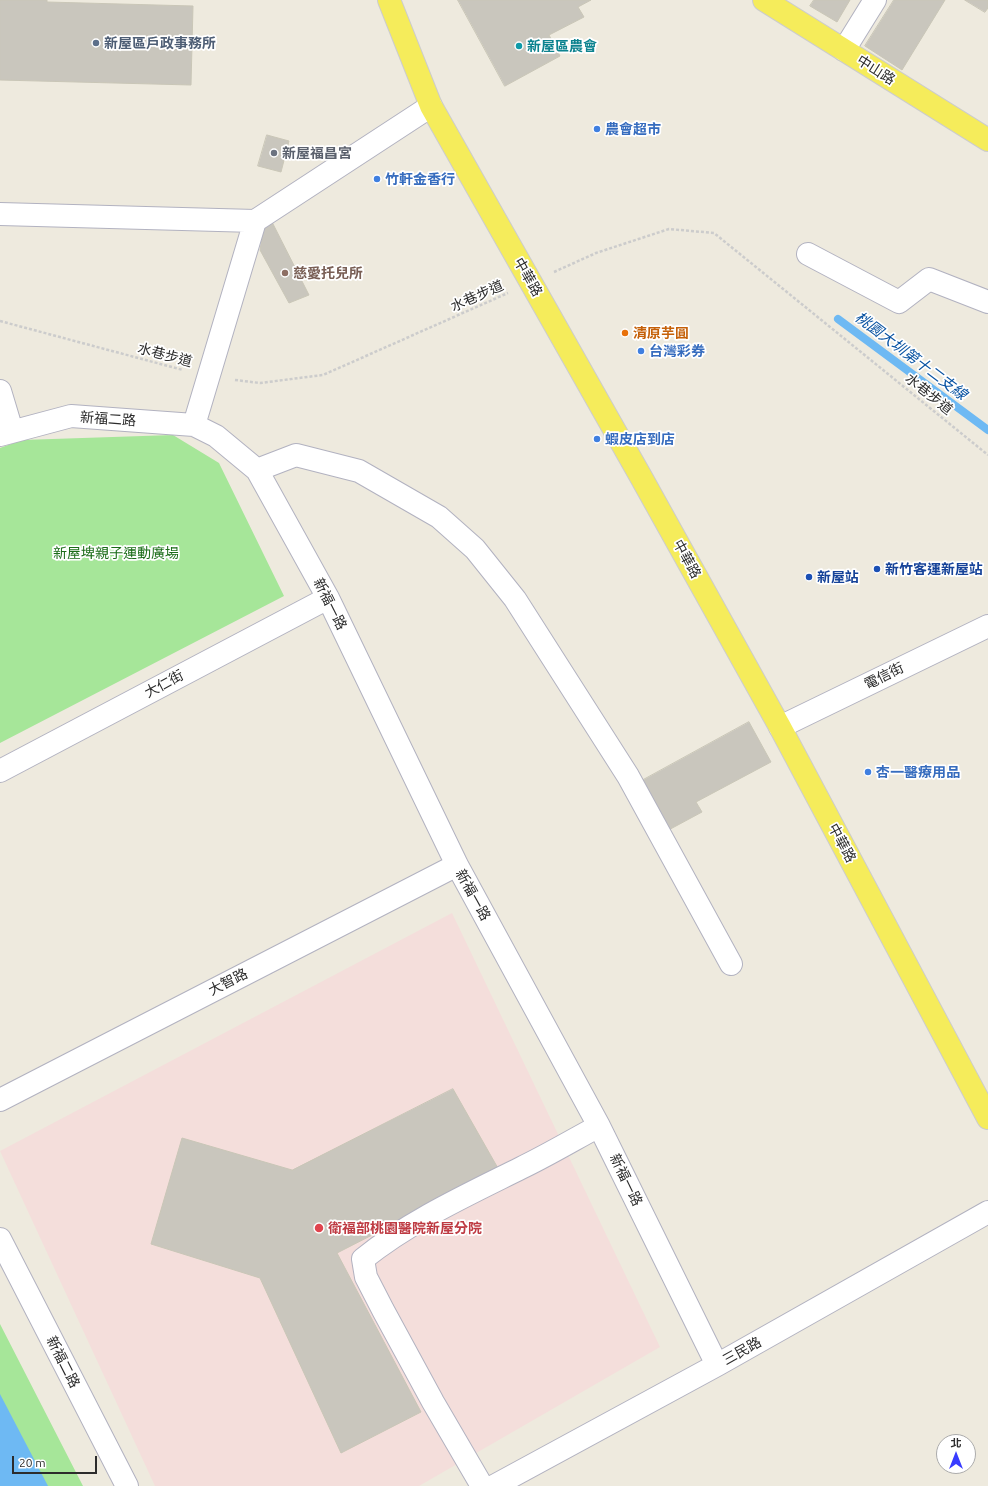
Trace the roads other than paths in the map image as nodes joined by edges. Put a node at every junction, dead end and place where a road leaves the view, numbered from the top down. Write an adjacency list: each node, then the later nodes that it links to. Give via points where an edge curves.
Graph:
1 (389, 0): 5 (main road, 中華路)
2 (764, 0): 4 (main road, 中山路)
3 (874, 0): 4 (street)
4 (844, 50): 6 (main road, 中山路)
5 (431, 106): 8 (street); 18 (main road, 中華路, via 642,477)
6 (988, 140)
7 (0, 214): 8 (street)
8 (255, 221): 12 (street)
9 (808, 254): 10 (street, via 899,302 928,279)
10 (988, 302)
11 (0, 391): 13 (street)
12 (194, 425): 13 (street, 新福二路, via 71,416); 14 (street, 新福二路)
13 (6, 433)
14 (216, 436): 15 (street, 新福一路)
15 (257, 470): 16 (street, 新福一路); 21 (street, via 296,456 359,472 439,517 475,549 515,599 628,776)
16 (328, 598): 19 (street, 大仁街); 20 (street, 新福一路)
17 (988, 626): 18 (street, 電信街)
18 (780, 727): 23 (main road, 中華路)
19 (0, 770)
20 (457, 865): 22 (street, 大智路); 24 (street, 新福一路)
21 (731, 964)
22 (0, 1100)
23 (988, 1118)
24 (599, 1126): 27 (street, 新福一路); 29 (street, via 455,1201 382,1243 363,1259 366,1277 383,1310)
25 (988, 1212): 27 (street, 三民路)
26 (0, 1239): 28 (street, 新福二路)
27 (717, 1365): 30 (street, 三民路)
28 (127, 1486)
29 (482, 1486)
30 (494, 1486)

